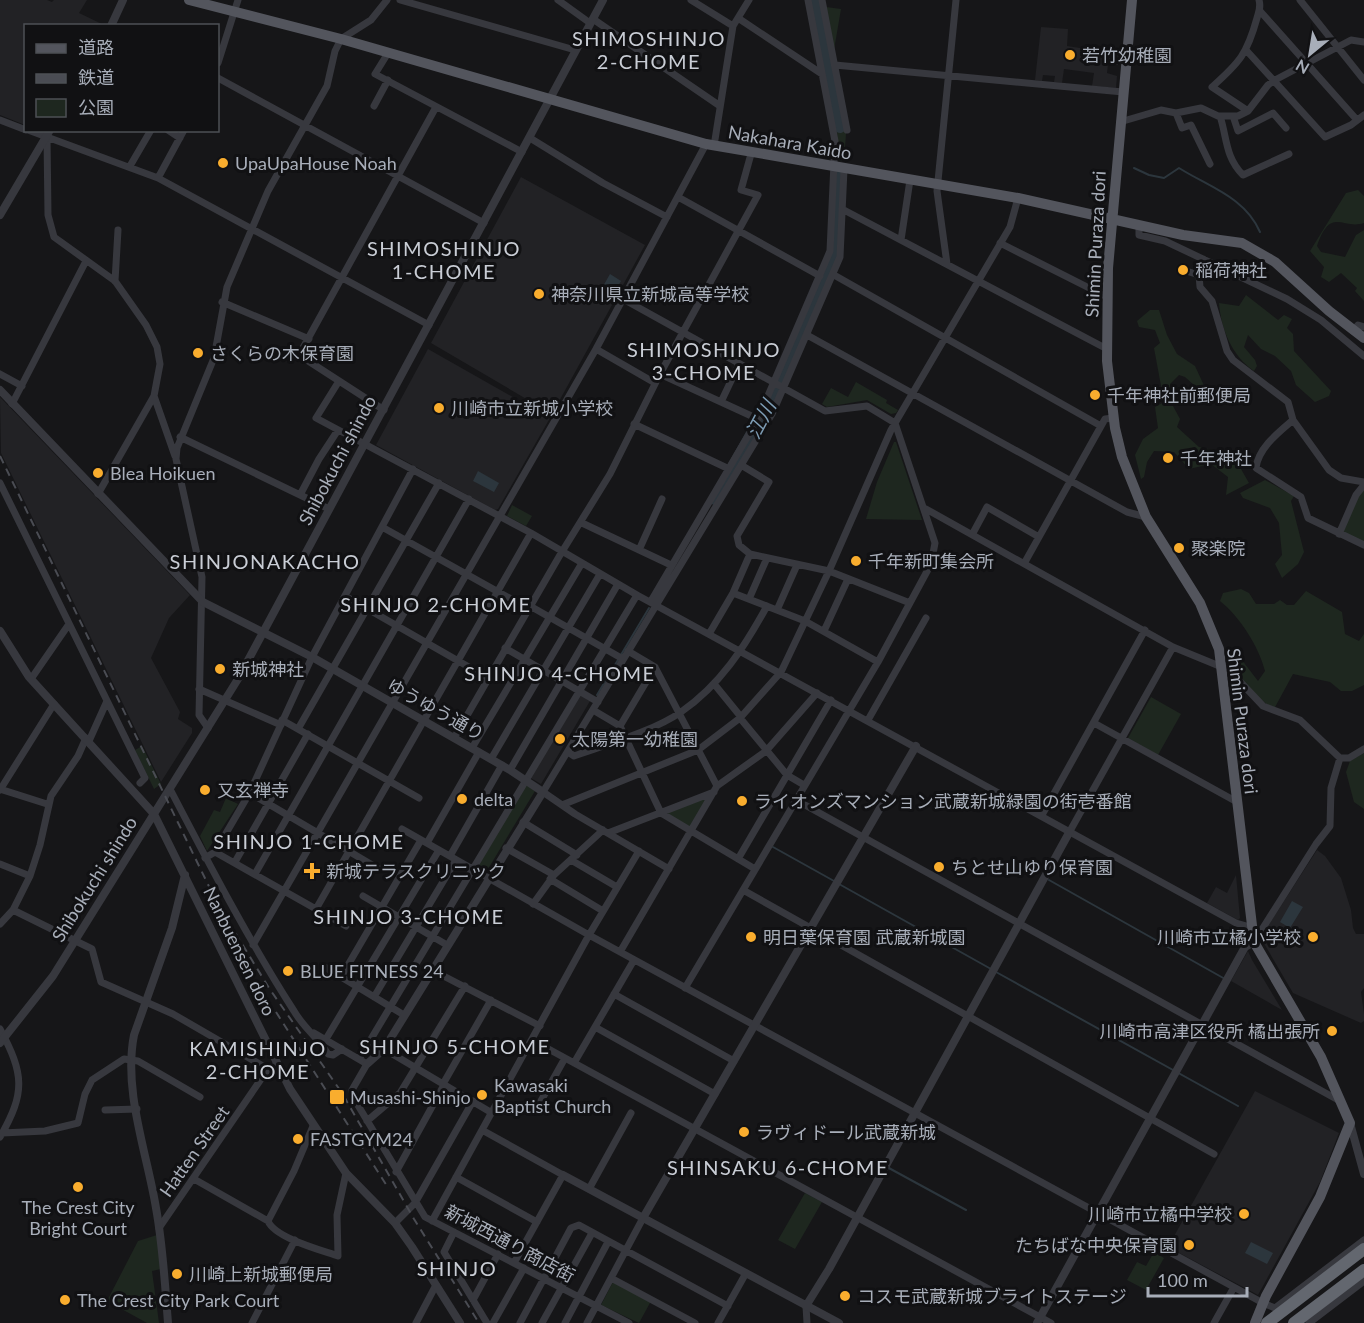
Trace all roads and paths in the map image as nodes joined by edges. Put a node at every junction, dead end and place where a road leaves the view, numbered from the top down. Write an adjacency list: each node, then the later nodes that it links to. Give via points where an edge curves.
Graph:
1 (123, 0): 20 (street)
2 (189, 0): 16 (main road, Nakahara Kaido)
3 (238, 0): 16 (street)
4 (387, 0): 22 (street, via 371,20)
5 (400, 0): 25 (street)
6 (558, 0): 19 (street)
7 (603, 0): 19 (street, Shibokuchi shindo)
8 (691, 0): 21 (street)
9 (749, 0): 18 (street)
10 (808, 0): 31 (street)
11 (822, 0): 30 (street)
12 (956, 0): 32 (street)
13 (1132, 0): 37 (main road, Shimin Puraza dori)
14 (1259, 0): 17 (street)
15 (1300, 0): 24 (street)
16 (234, 11): 22 (main road, Nakahara Kaido); 28 (street)
17 (1260, 11): 26 (street); 29 (street)
18 (738, 18): 21 (street); 31 (street)
19 (591, 21): 25 (street, Shibokuchi shindo); 40 (street)
20 (115, 24)
21 (733, 26): 40 (street)
22 (341, 39): 27 (main road, Nakahara Kaido); 49 (street, via 327,86)
23 (1364, 42): 24 (street, via 1351,40)
24 (1338, 47): 29 (street); 36 (street)
25 (575, 50): 38 (street, Shibokuchi shindo)
26 (1246, 50): 35 (street); 42 (street, via 1241,60 1212,87)
27 (388, 53): 34 (street, via 375,74); 38 (main road, Nakahara Kaido)
28 (219, 60)
29 (1306, 64): 35 (street); 46 (street)
30 (835, 65): 32 (street); 52 (street)
31 (822, 74): 65 (street)
32 (950, 76): 37 (street); 69 (street)
33 (219, 79): 49 (street)
34 (388, 80): 39 (street); 41 (street)
35 (1275, 80): 42 (street); 46 (street, via 1324,137)
36 (1364, 80)
37 (1123, 92): 48 (main road, Shimin Puraza dori)
38 (550, 99): 58 (street, Shibokuchi shindo); 59 (main road, Nakahara Kaido)
39 (374, 106)
40 (720, 106): 59 (street)
41 (436, 107): 60 (street); 66 (street)
42 (1248, 111): 45 (street)
43 (1176, 113): 44 (street, via 1201,108); 48 (street, via 1161,110); 63 (street, via 1182,128 1191,125)
44 (1220, 116): 45 (street); 62 (street, via 1223,140 1243,175)
45 (1233, 116): 50 (street, via 1238,131 1273,113)
46 (1361, 117)
47 (0, 120): 51 (street)
48 (1120, 122): 75 (main road, Shimin Puraza dori)
49 (304, 125): 66 (street); 78 (street, via 286,154)
50 (1286, 128)
51 (24, 129)
52 (847, 130)
53 (150, 132): 64 (street)
54 (171, 132): 57 (street)
55 (183, 132): 57 (street)
56 (49, 133): 64 (street); 73 (street); 84 (street, via 48,215 54,237)
57 (180, 138): 67 (street)
58 (530, 138): 60 (street, Shibokuchi shindo); 74 (street)
59 (710, 145): 61 (main road, Nakahara Kaido); 70 (street)
60 (522, 152): 76 (street, Shibokuchi shindo)
61 (751, 154): 65 (main road, Nakahara Kaido); 80 (street, via 741,190 758,195)
62 (1289, 154)
63 (1210, 164)
64 (130, 166): 67 (street)
65 (840, 168): 68 (main road, Nakahara Kaido); 72 (street); 89 (street, via 830,251)
66 (398, 176): 76 (street); 90 (street)
67 (158, 178): 78 (street)
68 (910, 180): 69 (main road, Nakahara Kaido); 81 (street)
69 (938, 185): 71 (main road, Nakahara Kaido); 85 (street)
70 (678, 197): 74 (street); 80 (street)
71 (1018, 198): 75 (main road, Nakahara Kaido); 82 (street, via 1014,219)
72 (842, 209): 81 (street); 87 (street, via 840,257)
73 (0, 215)
74 (667, 217): 94 (street)
75 (1111, 218): 77 (main road, Nakahara Kaido); 93 (main road, Shimin Puraza dori)
76 (484, 223): 96 (street, Shibokuchi shindo)
77 (1139, 225): 83 (street, via 1139,234); 99 (main road, Nakahara Kaido, via 1254,248)
78 (252, 229): 90 (street); 95 (street)
79 (118, 230): 92 (street)
80 (739, 230): 89 (street); 98 (street)
81 (901, 240): 85 (street)
82 (1000, 243): 91 (street); 93 (street)
83 (1203, 259): 88 (street); 106 (street, via 1287,298 1322,320)
84 (86, 261): 92 (street); 113 (street)
85 (947, 264): 91 (street)
86 (1183, 270): 88 (street)
87 (834, 275): 100 (street); 103 (street)
88 (1199, 275): 123 (street, via 1204,294 1212,301 1227,351 1240,367 1263,380 1288,402)
89 (820, 276): 112 (street)
90 (342, 278): 96 (street); 102 (street)
91 (978, 280): 103 (street); 105 (street)
92 (115, 281): 117 (street, via 157,347 160,364)
93 (1107, 297): 105 (main road, Shimin Puraza dori)
94 (622, 299): 98 (street); 104 (street)
95 (222, 302): 102 (street); 128 (street, via 214,358)
96 (429, 325): 120 (street, Shibokuchi shindo)
97 (1364, 327): 99 (street, via 1358,325)
98 (683, 332): 107 (street); 108 (street)
99 (1353, 332): 101 (main road, Nakahara Kaido)
100 (807, 335): 114 (street); 116 (street)
101 (1364, 338)
102 (309, 339): 110 (street, via 299,355)
103 (943, 339): 116 (street); 126 (street)
104 (596, 349): 111 (street); 145 (street)
105 (1107, 349): 121 (main road, Shimin Puraza dori)
106 (1364, 356)
107 (739, 364): 112 (street); 118 (street)
108 (660, 374): 111 (street); 118 (street)
109 (0, 375): 113 (street)
110 (339, 381): 120 (street); 127 (street, via 316,418)
111 (655, 383): 125 (street)
112 (775, 383): 114 (street); 122 (street)
113 (22, 386): 119 (street)
114 (783, 388): 124 (street, via 825,411 867,406); 132 (street)
115 (0, 390): 119 (street, ゆうゆう通り)
116 (912, 393): 124 (street); 134 (street)
117 (154, 396): 130 (street); 139 (street)
118 (721, 402): 122 (street)
119 (12, 404): 139 (street, ゆうゆう通り)
120 (384, 410): 129 (street, Shibokuchi shindo)
121 (1113, 418): 126 (street, via 1105,419); 146 (main road, Shimin Puraza dori, via 1122,457)
122 (758, 419): 131 (street)
123 (1293, 420): 137 (street, via 1329,470); 151 (street, via 1274,435 1256,468 1301,497 1308,518)
124 (895, 423): 144 (street); 164 (street)
125 (634, 424): 131 (street); 147 (street)
126 (1101, 426): 134 (street)
127 (338, 430): 129 (street); 140 (street)
128 (180, 437): 130 (street); 140 (street)
129 (365, 444): 133 (street); 143 (street, Shibokuchi shindo)
130 (176, 459): 174 (street, via 200,560)
131 (728, 467): 132 (street); 162 (street)
132 (739, 468): 157 (street, via 769,483 737,536 739,545); 175 (street)
133 (413, 469): 136 (street); 148 (street)
134 (1071, 481): 146 (street, via 1127,512); 152 (street)
135 (0, 483): 138 (street)
136 (439, 483): 141 (street); 153 (street)
137 (1364, 484): 151 (street)
138 (3, 493): 184 (street)
139 (98, 494): 174 (street, ゆうゆう通り)
140 (300, 495): 143 (street)
141 (469, 499): 145 (street); 158 (street)
142 (662, 499): 155 (street)
143 (329, 509): 190 (street, Shibokuchi shindo)
144 (926, 509): 150 (street); 176 (street, via 935,552)
145 (500, 516): 149 (street); 165 (street)
146 (1146, 517): 205 (main road, Shimin Puraza dori, via 1200,603 1214,633)
147 (582, 524): 155 (street); 156 (street)
148 (382, 527): 153 (street); 172 (street)
149 (531, 533): 156 (street); 169 (street)
150 (973, 533): 152 (street, via 987,507); 160 (street)
151 (1339, 534): 154 (street)
152 (1039, 537): 160 (street)
153 (406, 540): 158 (street); 179 (street)
154 (1364, 545)
155 (639, 550): 162 (street)
156 (562, 551): 161 (street); 178 (street)
157 (750, 554): 159 (street); 170 (street)
158 (436, 557): 165 (street); 185 (street)
159 (767, 558): 163 (street); 173 (street)
160 (1024, 562): 187 (street)
161 (582, 563): 166 (street); 181 (street)
162 (671, 565): 175 (street)
163 (797, 565): 164 (street); 180 (street)
164 (829, 571): 167 (street); 183 (street)
165 (467, 574): 169 (street); 193 (street)
166 (600, 574): 168 (street); 186 (street)
167 (848, 579): 176 (street); 188 (street)
168 (618, 584): 171 (street); 192 (street)
169 (498, 592): 178 (street); 202 (street)
170 (733, 593): 173 (street); 191 (street)
171 (637, 595): 175 (street); 196 (street)
172 (345, 596): 179 (street); 199 (street)
173 (749, 599): 177 (street)
174 (203, 602): 190 (street, ゆうゆう通り); 214 (street)
175 (654, 603): 191 (street); 197 (street)
176 (910, 603): 203 (street)
177 (767, 606): 180 (street); 198 (street)
178 (529, 607): 181 (street); 195 (street)
179 (367, 608): 185 (street); 206 (street)
180 (777, 610): 183 (street)
181 (549, 617): 186 (street); 201 (street)
182 (926, 618): 227 (street)
183 (805, 621): 188 (street); 208 (street)
184 (69, 624): 210 (street); 217 (street)
185 (397, 625): 193 (street); 213 (street)
186 (568, 628): 192 (street); 207 (street)
187 (1145, 630): 194 (street); 230 (street)
188 (824, 631): 203 (street)
189 (0, 632): 210 (street, Nanbuensen doro)
190 (263, 632): 199 (street, ゆうゆう通り); 218 (street, Shibokuchi shindo)
191 (709, 634): 198 (street)
192 (586, 638): 196 (street); 211 (street)
193 (428, 642): 202 (street); 222 (street)
194 (1173, 647): 205 (street); 237 (street)
195 (505, 648): 201 (street); 209 (street)
196 (605, 648): 200 (street); 215 (street)
197 (628, 651): 200 (street); 204 (street)
198 (742, 651): 208 (street); 212 (street)
199 (312, 657): 206 (street, ゆうゆう通り); 229 (street)
200 (623, 659): 220 (street)
201 (525, 660): 207 (street); 242 (street)
202 (458, 661): 209 (street); 228 (street)
203 (878, 662): 224 (street)
204 (655, 667): 225 (street); 231 (street)
205 (1222, 667): 246 (street, via 1263,706 1300,720); 263 (main road, Shimin Puraza dori)
206 (332, 669): 213 (street, ゆうゆう通り); 233 (street)
207 (544, 670): 211 (street); 247 (street)
208 (781, 672): 216 (street); 226 (street)
209 (488, 678): 236 (street)
210 (31, 679): 221 (street, Nanbuensen doro)
211 (562, 681): 215 (street); 249 (street)
212 (715, 685): 225 (street); 226 (street)
213 (362, 686): 222 (street, ゆうゆう通り); 239 (street)
214 (199, 689): 218 (street); 232 (street, via 199,715)
215 (579, 691): 220 (street); 252 (street)
216 (817, 693): 219 (street); 244 (street)
217 (107, 700): 238 (street); 254 (street, via 145,778)
218 (226, 700): 229 (street); 232 (street, Shibokuchi shindo)
219 (831, 700): 224 (street); 251 (street)
220 (598, 702): 223 (street)
221 (54, 704): 238 (street, Nanbuensen doro); 256 (street)
222 (392, 704): 228 (street, ゆうゆう通り); 248 (street)
223 (593, 710): 231 (street); 245 (street)
224 (849, 710): 227 (street); 255 (street)
225 (679, 714): 235 (street); 243 (street)
226 (741, 718): 243 (street); 244 (street)
227 (868, 720): 240 (street)
228 (423, 721): 236 (street, ゆうゆう通り); 253 (street)
229 (282, 722): 233 (street); 260 (street)
230 (1094, 723): 237 (street); 269 (street)
231 (620, 726): 235 (street)
232 (208, 728): 257 (street, Shibokuchi shindo)
233 (298, 729): 234 (street)
234 (308, 734): 239 (street); 265 (street)
235 (627, 737): 245 (street, via 574,756); 250 (street)
236 (454, 738): 242 (street, ゆうゆう通り)
237 (1121, 739): 263 (street); 273 (street)
238 (87, 740): 264 (street); 268 (street, Nanbuensen doro)
239 (328, 745): 248 (street); 270 (street)
240 (916, 746): 269 (street); 277 (street)
241 (1364, 749): 246 (street, via 1349,758)
242 (476, 750): 247 (street, ゆうゆう通り); 278 (street)
243 (698, 750): 250 (street); 258 (street)
244 (766, 751): 251 (street); 258 (street)
245 (568, 752): 259 (street)
246 (1340, 758): 318 (street, via 1331,788 1330,826)
247 (491, 759): 249 (street, ゆうゆう通り)
248 (358, 763): 253 (street); 276 (street)
249 (506, 768): 252 (street, ゆうゆう通り); 286 (street)
250 (643, 774): 266 (street); 267 (street)
251 (787, 775): 255 (street); 287 (street)
252 (526, 779): 259 (street, ゆうゆう通り); 293 (street)
253 (389, 781): 261 (street); 281 (street)
254 (140, 783)
255 (804, 785): 262 (street)
256 (0, 789): 264 (street)
257 (170, 789): 268 (street, Shibokuchi shindo); 285 (street)
258 (716, 789): 267 (street); 275 (street)
259 (543, 792): 266 (street); 271 (street)
260 (250, 793): 265 (street); 283 (street)
261 (419, 798)
262 (796, 800): 277 (street); 292 (street)
263 (1237, 802): 313 (main road, Shimin Puraza dori)
264 (47, 804): 296 (street)
265 (268, 804): 270 (street); 288 (street)
266 (562, 806): 274 (street)
267 (661, 813): 274 (street); 275 (street)
268 (153, 814): 295 (street, Nanbuensen doro); 317 (street, Shibokuchi shindo)
269 (1042, 815): 273 (street)
270 (288, 816): 276 (street); 294 (street)
271 (523, 822): 279 (street); 284 (street)
272 (402, 829): 278 (street)
273 (1070, 831): 310 (street); 313 (street, via 1236,923)
274 (605, 832): 282 (street); 284 (street)
275 (691, 832): 287 (street); 291 (street)
276 (318, 834): 281 (street); 301 (street)
277 (863, 837): 310 (street); 314 (street)
278 (424, 841): 280 (street); 304 (street)
279 (506, 848): 297 (street); 298 (street)
280 (439, 850): 286 (street); 308 (street)
281 (349, 851): 290 (street); 305 (street)
282 (639, 851): 291 (street); 299 (street, 新城西通り商店街)
283 (215, 852): 285 (street); 288 (street)
284 (574, 857): 297 (street); 299 (street)
285 (205, 858): 319 (street)
286 (453, 858): 293 (street); 312 (street)
287 (738, 859): 292 (street)
288 (235, 862): 294 (street)
289 (0, 864): 296 (street)
290 (379, 869)
291 (669, 869): 321 (street)
292 (755, 869): 300 (street)
293 (473, 870): 298 (street); 316 (street)
294 (255, 874): 301 (street)
295 (185, 875): 332 (street, via 172,928); 353 (street, Nanbuensen doro)
296 (30, 876): 306 (street)
297 (552, 877): 303 (street); 307 (street)
298 (488, 878): 303 (street); 320 (street)
299 (617, 887): 307 (street, 新城西通り商店街)
300 (742, 890): 314 (street); 328 (street)
301 (285, 892): 305 (street); 319 (street)
302 (363, 896): 304 (street)
303 (533, 903): 315 (street)
304 (381, 907): 308 (street); 325 (street)
305 (316, 909): 311 (street)
306 (13, 910): 309 (street); 317 (street)
307 (603, 910): 315 (street, 新城西通り商店街)
308 (398, 917): 312 (street); 326 (street)
309 (2, 920)
310 (1019, 924): 335 (street); 338 (street)
311 (346, 926)
312 (416, 927): 316 (street); 330 (street)
313 (1250, 927): 318 (main road, Shimin Puraza dori)
314 (810, 928): 335 (street); 337 (street)
315 (589, 935): 321 (street); 336 (street, 新城西通り商店街)
316 (433, 937): 320 (street); 333 (street)
317 (75, 940): 332 (street, via 92,949 100,982); 344 (street, Shibokuchi shindo, via 42,992)
318 (1254, 942): 338 (street, via 1245,947); 359 (main road, Shimin Puraza dori, via 1312,1039)
319 (253, 945): 341 (street, via 295,1013)
320 (447, 945): 324 (street)
321 (620, 952): 322 (street)
322 (634, 960): 328 (street); 329 (street)
323 (323, 966): 325 (street)
324 (432, 970): 327 (street); 334 (street)
325 (341, 977): 326 (street)
326 (357, 986): 330 (street); 342 (street)
327 (465, 986): 331 (street); 354 (street)
328 (685, 988): 337 (street)
329 (614, 994): 339 (street); 350 (street)
330 (374, 997): 333 (street)
331 (491, 1000): 336 (street); 355 (street)
332 (146, 1002): 348 (street); 353 (street)
333 (390, 1006): 334 (street); 349 (street)
334 (404, 1015): 346 (street)
335 (968, 1017): 365 (street); 366 (street)
336 (540, 1026): 343 (street, 新城西通り商店街)
337 (755, 1026): 350 (street); 365 (street)
338 (1202, 1026): 359 (street); 366 (street)
339 (595, 1027): 351 (street); 356 (street)
340 (0, 1029): 344 (street)
341 (314, 1033): 342 (street); 345 (street, via 329,1055)
342 (326, 1040): 345 (street)
343 (532, 1040): 347 (street); 363 (street, 新城西通り商店街)
344 (2, 1041): 372 (street, via 21,1081)
345 (342, 1049): 349 (street)
346 (384, 1049): 352 (street); 354 (street)
347 (564, 1058): 351 (street); 360 (street)
348 (130, 1059): 357 (street); 361 (street); 372 (street, via 92,1080 78,1124)
349 (359, 1059): 352 (street)
350 (734, 1061): 356 (street)
351 (574, 1063): 370 (street)
352 (367, 1064): 367 (street, via 354,1084 353,1097)
353 (272, 1067): 369 (street, Nanbuensen doro); 380 (street, Hatten Street)
354 (415, 1068): 355 (street); 367 (street, via 400,1093)
355 (444, 1084): 358 (street); 375 (street)
356 (715, 1094): 370 (street)
357 (200, 1097)
358 (473, 1101): 363 (street); 382 (street)
359 (1342, 1102): 368 (main road, Shimin Puraza dori)
360 (537, 1108)
361 (137, 1109): 362 (street); 390 (street)
362 (105, 1110)
363 (492, 1113): 371 (street, 新城西通り商店街)
364 (631, 1113): 381 (street)
365 (914, 1114): 383 (street); 384 (street)
366 (1150, 1118): 373 (street); 383 (street)
367 (367, 1121): 375 (street)
368 (1350, 1123): 374 (street); 412 (main road, via 1320,1197)
369 (313, 1126): 376 (street, Nanbuensen doro); 386 (street)
370 (695, 1129): 384 (street); 385 (street)
371 (482, 1130): 377 (street); 379 (street, 新城西通り商店街)
372 (1, 1135)
373 (1214, 1154)
374 (1363, 1163): 378 (street)
375 (396, 1172): 382 (street)
376 (346, 1173): 389 (street, Nanbuensen doro); 393 (street, via 337,1215 338,1256)
377 (563, 1174): 381 (street); 388 (street)
378 (1364, 1174)
379 (456, 1177): 387 (street, 新城西通り商店街); 388 (street)
380 (194, 1179): 386 (street); 390 (street, Hatten Street)
381 (589, 1189): 385 (street)
382 (417, 1206): 387 (street); 389 (street)
383 (1097, 1214): 409 (street); 416 (street)
384 (857, 1217): 415 (street); 416 (street)
385 (643, 1218): 396 (street); 403 (street)
386 (268, 1221): 393 (street, via 270,1227)
387 (432, 1221): 391 (street, 新城西通り商店街)
388 (537, 1221): 399 (street)
389 (394, 1223): 407 (street, Nanbuensen doro)
390 (159, 1228): 418 (street)
391 (454, 1232): 398 (street, 新城西通り商店街); 411 (street, via 444,1252)
392 (592, 1233): 395 (street); 405 (street, via 579,1225 571,1227); 408 (street)
393 (294, 1240): 419 (street)
394 (1364, 1240): 412 (street, via 1275,1308)
395 (608, 1242): 396 (street); 410 (street)
396 (626, 1251): 404 (street); 414 (street)
397 (1364, 1251): 436 (highway); 437 (street)
398 (498, 1254): 399 (street, 新城西通り商店街); 411 (street)
399 (514, 1263): 401 (street, 新城西通り商店街)
400 (1364, 1266): 417 (street)
401 (524, 1268): 405 (street, 新城西通り商店街); 423 (street)
402 (1364, 1270): 417 (highway, bridge)
403 (746, 1273): 414 (street); 415 (street)
404 (611, 1278): 413 (street); 429 (street)
405 (544, 1279): 408 (street, 新城西通り商店街); 424 (street)
406 (1364, 1281): 439 (street)
407 (436, 1285): 420 (street); 421 (street, Nanbuensen doro)
408 (562, 1287): 410 (street, 新城西通り商店街); 425 (street)
409 (1233, 1289): 412 (street); 434 (street)
410 (579, 1296): 413 (street, 新城西通り商店街); 426 (street)
411 (473, 1300): 422 (street)
412 (1263, 1303): 435 (main road)
413 (596, 1306): 427 (street); 428 (street, 新城西通り商店街)
414 (728, 1306): 430 (street)
415 (806, 1306): 431 (street); 432 (street)
416 (1039, 1320): 433 (street)
417 (1292, 1321): 438 (street)
418 (168, 1323)
419 (252, 1323)
420 (416, 1323)
421 (459, 1323)
422 (487, 1323)
423 (493, 1323)
424 (520, 1323)
425 (542, 1323)
426 (565, 1323)
427 (587, 1323)
428 (629, 1323)
429 (695, 1323)
430 (718, 1323)
431 (807, 1323)
432 (839, 1323)
433 (1051, 1323)
434 (1214, 1323)
435 (1255, 1323)
436 (1267, 1323)
437 (1276, 1323)
438 (1303, 1323)
439 (1309, 1323)

